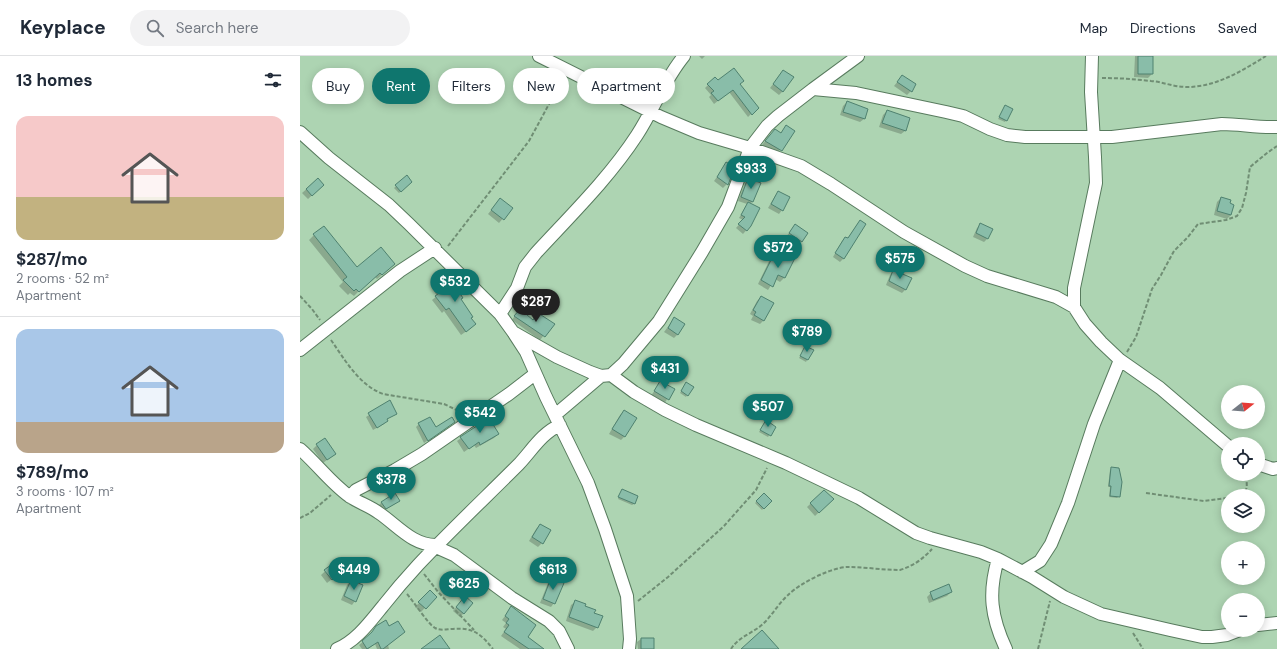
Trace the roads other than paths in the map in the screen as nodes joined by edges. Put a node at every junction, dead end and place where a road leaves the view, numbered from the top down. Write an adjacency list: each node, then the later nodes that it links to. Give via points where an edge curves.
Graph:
1 (539, 56): 6 (street)
2 (684, 56): 6 (street, via 667,79)
3 (858, 56): 5 (street)
4 (1092, 56): 9 (street)
5 (813, 88): 9 (street, via 856,93 963,116 1007,135 1040,138); 10 (street, via 767,126)
6 (650, 112): 10 (street, via 699,133); 13 (street, via 637,135 608,172 525,267 517,288)
7 (1277, 127): 9 (street, via 1222,124 1144,134)
8 (300, 132): 11 (street, via 389,205)
9 (1094, 137): 12 (street, via 1096,183 1074,288)
10 (750, 148): 12 (street, via 801,166 904,232 965,266 987,276 1056,297); 18 (street, via 728,207 659,321 623,364)
11 (438, 252): 13 (street); 15 (street, via 400,271)
12 (1074, 307): 16 (street, via 1085,324)
13 (500, 314): 14 (street)
14 (513, 332): 17 (street, via 526,352); 18 (street, via 557,357)
15 (300, 350)
16 (1120, 360): 20 (street, via 1160,388); 27 (street, via 1051,544 1040,561)
17 (535, 374): 19 (street); 24 (street, via 475,418 408,462 356,490)
18 (606, 376): 19 (street); 26 (street, via 696,425 859,498 916,533)
19 (557, 420): 25 (street, via 519,463); 33 (street, via 588,483 606,529 627,596)
20 (1221, 440)
21 (300, 449): 24 (street)
22 (1265, 466): 23 (street)
23 (1277, 468)
24 (350, 497): 25 (street, via 380,513 410,537 428,546)
25 (436, 546): 31 (street, via 360,633 350,643); 32 (street, via 549,621)
26 (998, 559): 27 (street); 34 (street, via 992,582 992,606 998,632)
27 (1022, 572): 30 (street, via 1064,597 1101,614 1202,637)
28 (1277, 623): 29 (street)
29 (1265, 624)
30 (1221, 636)
31 (337, 649)
32 (568, 649)
33 (629, 649)
34 (1006, 649)

